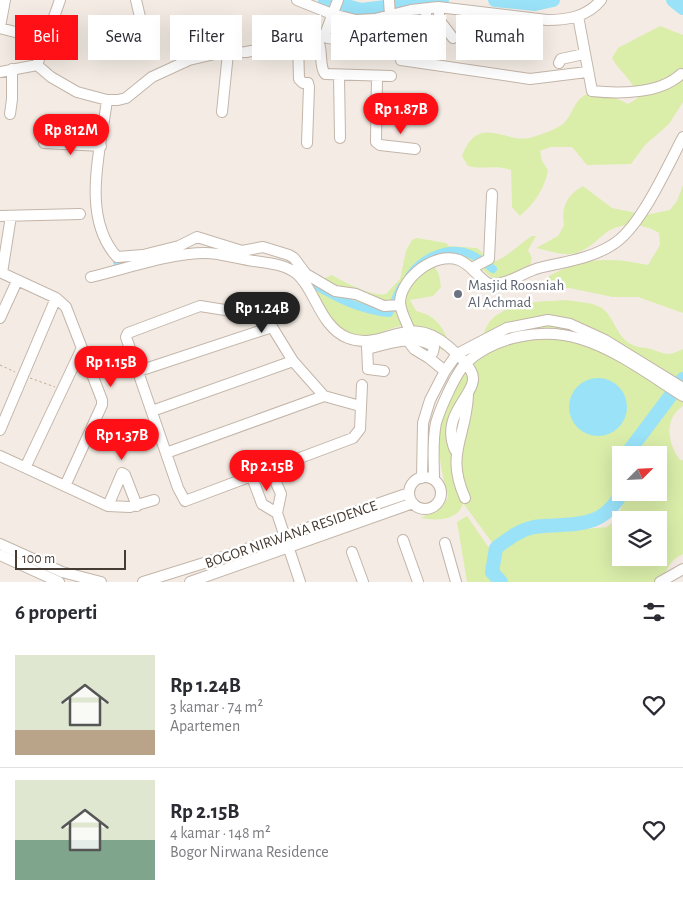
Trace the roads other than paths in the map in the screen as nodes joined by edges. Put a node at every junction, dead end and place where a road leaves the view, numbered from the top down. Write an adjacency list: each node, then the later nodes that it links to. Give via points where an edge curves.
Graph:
1 (6, 0): 14 (street)
2 (60, 0): 10 (street)
3 (136, 0): 11 (street)
4 (297, 0): 6 (street)
5 (601, 0): 13 (street)
6 (336, 5): 7 (street, via 356,20); 16 (street)
7 (389, 6): 9 (street)
8 (438, 7): 9 (street); 13 (street, via 547,20); 17 (street, via 440,21)
9 (426, 9): 12 (street)
10 (55, 15)
11 (140, 15)
12 (426, 15)
13 (578, 16): 18 (street)
14 (0, 28): 15 (street)
15 (15, 32)
16 (321, 38): 26 (street, via 395,44 400,50); 30 (street, via 323,72)
17 (453, 38)
18 (584, 54): 23 (street, via 560,59); 28 (street)
19 (39, 60): 24 (street)
20 (189, 60): 32 (street, via 152,77 126,98)
21 (227, 60): 33 (street)
22 (298, 60): 38 (street, via 299,79 309,87)
23 (559, 63)
24 (37, 65): 25 (street); 32 (street, via 77,92)
25 (12, 68): 27 (street); 34 (street)
26 (397, 68): 28 (street, via 530,79); 31 (street)
27 (0, 72)
28 (587, 72): 29 (street, via 590,90 608,93 663,86)
29 (681, 74)
30 (339, 75): 31 (street); 36 (street)
31 (377, 77): 40 (street, via 376,142)
32 (107, 100): 39 (street)
33 (222, 112)
34 (10, 114)
35 (683, 137): 44 (street, via 628,232 610,247 585,257 528,271 505,283 483,281)
36 (340, 138)
37 (44, 143): 39 (street)
38 (307, 143)
39 (100, 146): 48 (street, via 98,213 104,235 116,257 143,255 179,246 197,237 242,251 263,247 294,258 306,274 327,287)
40 (414, 149)
41 (492, 194): 44 (street)
42 (80, 214): 43 (street)
43 (5, 216): 46 (street, via 2,273)
44 (480, 264): 48 (street, via 442,259 429,264 411,278)
45 (90, 277): 52 (street, via 207,253 275,264 300,278 337,332)
46 (17, 280): 47 (street); 49 (street)
47 (56, 298): 53 (street, via 67,308); 66 (street)
48 (392, 305): 51 (street)
49 (0, 318)
50 (272, 327): 55 (street); 57 (street); 57 (street, via 266,318 252,313 200,306 128,333 126,338)
51 (409, 336): 52 (street); 54 (street, via 424,332 436,335); 59 (street, via 429,343 434,348 429,358)
52 (367, 345): 58 (street, via 368,369)
53 (81, 350): 71 (street); 76 (street, via 102,405)
54 (457, 354): 56 (street); 59 (street); 60 (street, via 507,328 548,320 570,324 599,336)
55 (293, 361): 63 (street); 65 (street)
56 (466, 363): 60 (street, via 498,343 546,333 563,334 612,353); 67 (street, via 440,409); 68 (street, via 474,378 464,425)
57 (139, 371): 65 (street)
58 (384, 371)
59 (445, 371): 74 (street, via 430,400 423,423)
60 (668, 383): 62 (street)
61 (362, 385): 64 (street)
62 (683, 393)
63 (324, 396): 64 (street); 69 (street)
64 (360, 406): 72 (street, via 360,430 353,438)
65 (152, 411): 69 (street)
66 (0, 430)
67 (435, 436): 68 (street); 75 (street)
68 (453, 446): 78 (street, via 455,472)
69 (166, 453): 73 (street, via 184,501)
70 (0, 456): 71 (street)
71 (26, 466): 76 (street)
72 (271, 471): 73 (street); 83 (street, via 281,494)
73 (252, 477): 83 (street, via 262,504)
74 (422, 478): 75 (street); 77 (street, via 412,484)
75 (434, 480): 80 (street, via 442,493 439,502 426,510)
76 (65, 486): 81 (street)
77 (409, 493): 80 (street); 84 (street, BOGOR NIRWANA RESIDENCE)
78 (465, 498)
79 (154, 500): 82 (street)
80 (413, 503): 88 (street, BOGOR NIRWANA RESIDENCE)
81 (108, 506): 82 (street); 82 (street, via 122,473)
82 (137, 506)
83 (277, 513): 84 (street)
84 (286, 536): 88 (street); 94 (street, BOGOR NIRWANA RESIDENCE)
85 (404, 540): 98 (street)
86 (445, 543): 99 (street)
87 (0, 544): 93 (street, via 62,572)
88 (288, 548): 95 (street, BOGOR NIRWANA RESIDENCE); 96 (street)
89 (352, 552): 97 (street)
90 (0, 555): 92 (street)
91 (683, 569): 100 (street)
92 (59, 582)
93 (101, 582)
94 (143, 582)
95 (190, 582)
96 (300, 582)
97 (363, 582)
98 (418, 582)
99 (456, 582)
100 (660, 582)

